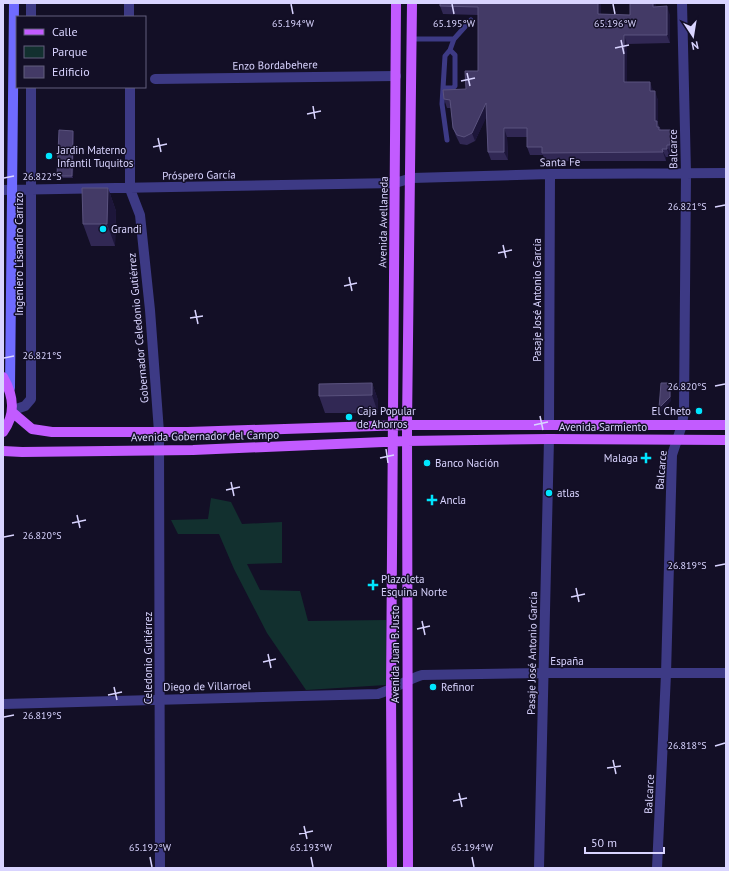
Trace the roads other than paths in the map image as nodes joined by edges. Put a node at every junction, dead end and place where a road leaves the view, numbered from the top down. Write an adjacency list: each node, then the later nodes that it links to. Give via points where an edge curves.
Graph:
1 (14, 3): 25 (main road)
2 (31, 3): 7 (street)
3 (129, 3): 8 (street)
4 (396, 3): 13 (main road, Avenida Avellaneda)
5 (412, 3): 10 (main road)
6 (682, 3): 19 (street, Balcarce)
7 (31, 16)
8 (129, 16)
9 (471, 20): 11 (lane)
10 (412, 39): 11 (lane); 22 (main road)
11 (454, 39): 12 (lane)
12 (450, 50): 17 (lane, via 445,56); 17 (lane, via 455,55 455,86)
13 (396, 76): 14 (street, Enzo Bordabehere); 23 (main road, Avenida Avellaneda)
14 (155, 79)
15 (31, 88): 26 (street, Ingeniero Lisandro Carrizo)
16 (130, 88): 24 (street, Gobernador Celedonio Gutiérrez)
17 (444, 88): 18 (lane, via 442,104)
18 (447, 140)
19 (686, 173): 20 (street, Santa Fe); 21 (street, Santa Fe); 33 (street, Balcarce)
20 (726, 173)
21 (550, 174): 22 (street, Santa Fe); 32 (street, Pasaje José Antonio García)
22 (412, 178): 23 (street, Santa Fe); 31 (main road)
23 (395, 183): 24 (street, Próspero García); 30 (main road, Avenida Avellaneda)
24 (130, 189): 26 (street, Próspero García); 36 (street, Gobernador Celedonio Gutiérrez, via 140,215)
25 (8, 190): 26 (street, Próspero García); 28 (main road)
26 (31, 190): 29 (street, Ingeniero Lisandro Carrizo, via 31,398 25,406)
27 (3, 377): 28 (main road)
28 (10, 388): 29 (main road)
29 (12, 411): 35 (main road); 36 (main road, Avenida Gobernador del Campo, via 27,426 44,432)
30 (392, 425): 31 (main road, Avenida Gobernador del Campo); 36 (main road, Avenida Gobernador del Campo); 40 (main road, Avenida Avellaneda)
31 (407, 425): 32 (main road, Avenida Sarmiento); 41 (main road)
32 (549, 425): 33 (main road, Avenida Sarmiento)
33 (682, 425): 34 (main road, Avenida Sarmiento); 38 (street, Balcarce)
34 (726, 425)
35 (3, 432)
36 (159, 432): 42 (street, Gobernador Celedonio Gutiérrez)
37 (549, 439): 38 (main road, Avenida Sarmiento); 41 (main road, Avenida Sarmiento); 44 (street, Pasaje José Antonio García)
38 (677, 440): 39 (main road, Avenida Sarmiento); 46 (street, Balcarce, via 672,455)
39 (726, 440)
40 (393, 441): 41 (main road, Avenida Gobernador del Campo); 42 (main road, Avenida Gobernador del Campo, via 193,450); 48 (main road, Avenida Juan B. Justo)
41 (407, 441): 47 (main road, Avenida Juan B. Justo)
42 (159, 449): 43 (main road, Avenida Gobernador del Campo); 49 (street, Celedonio Gutiérrez)
43 (3, 451)
44 (544, 673): 46 (street, España); 47 (street, España, via 422,676); 54 (street, Pasaje José Antonio García)
45 (726, 673): 46 (street, España)
46 (666, 674): 55 (street, Balcarce)
47 (408, 679): 48 (street, Diego de Villarroel); 53 (main road, Avenida Juan B. Justo)
48 (391, 690): 49 (street, Diego de Villarroel, via 378,694); 52 (main road, Avenida Juan B. Justo)
49 (160, 699): 50 (street, Diego de Villarroel); 51 (street, Celedonio Gutiérrez)
50 (3, 704)
51 (160, 868)
52 (392, 868)
53 (408, 868)
54 (539, 868)
55 (657, 868)

